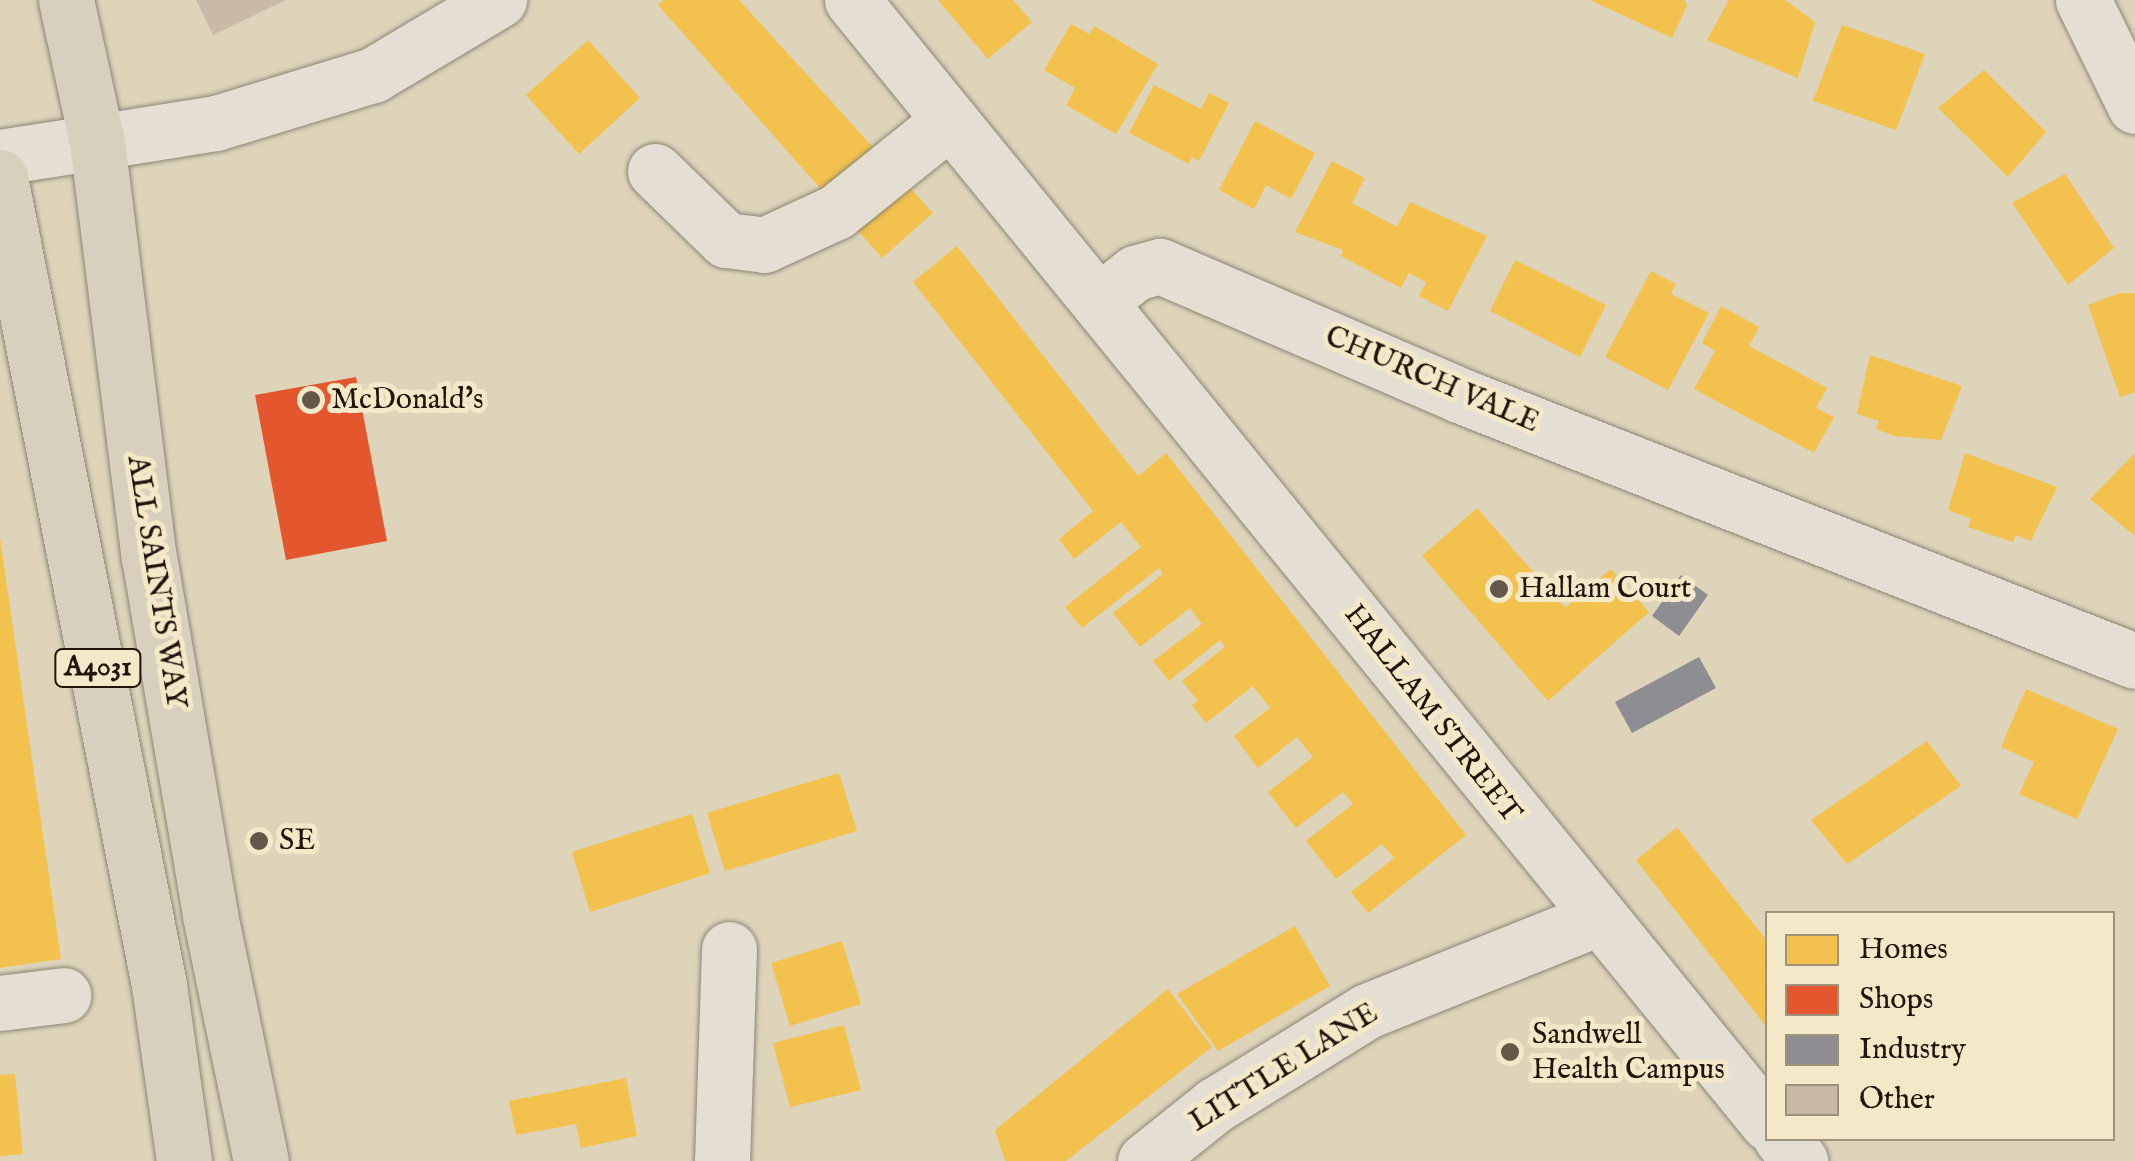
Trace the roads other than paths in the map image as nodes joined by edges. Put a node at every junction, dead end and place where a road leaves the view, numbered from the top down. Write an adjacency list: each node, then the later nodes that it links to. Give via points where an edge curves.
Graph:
1 (66, 0): 7 (highway, ALL SAINTS WAY / A4031)
2 (499, 0): 7 (street, via 374,75 216,123)
3 (852, 0): 6 (street)
4 (2083, 0): 5 (street)
5 (2135, 106)
6 (948, 122): 9 (street, via 836,212 764,244 726,240); 11 (street)
7 (97, 142): 8 (street); 20 (highway, ALL SAINTS WAY / A4031, via 150,557 210,915)
8 (0, 157)
9 (655, 171)
10 (0, 178): 19 (highway, A4031, via 160,985)
11 (1100, 301): 12 (street, CHURCH VALE, via 1135,273 1160,266 1460,395); 13 (street, HALLAM STREET)
12 (2135, 661)
13 (1596, 919): 17 (street, HALLAM STREET); 22 (street, LITTLE LANE, via 1367,1011 1215,1106)
14 (728, 949): 21 (street)
15 (64, 995): 16 (street)
16 (0, 1003)
17 (1765, 1119)
18 (1783, 1141): 23 (street)
19 (184, 1161)
20 (262, 1161)
21 (722, 1161)
22 (1145, 1161)
23 (1800, 1161)

